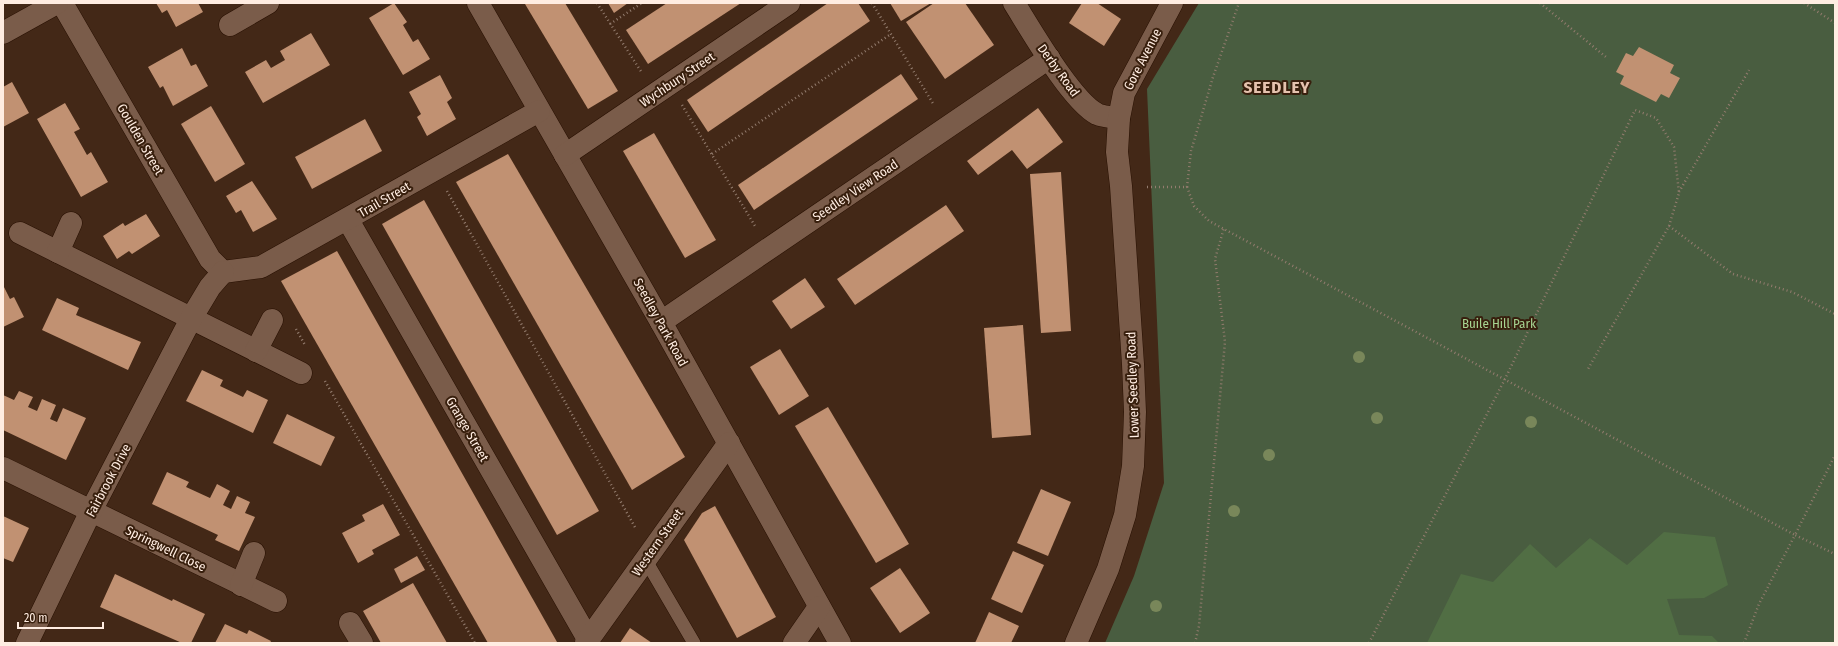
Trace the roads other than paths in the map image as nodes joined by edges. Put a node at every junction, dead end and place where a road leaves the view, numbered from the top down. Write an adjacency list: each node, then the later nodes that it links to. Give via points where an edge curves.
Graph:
1 (56, 3): 9 (street)
2 (62, 3): 18 (street, Goulden Street, via 210,259)
3 (789, 3): 13 (street, Wychbury Street)
4 (1014, 3): 10 (street, Derby Road)
5 (1172, 3): 12 (street, Gore Avenue, via 1124,93)
6 (259, 5): 8 (street)
7 (484, 5): 11 (street, Seedley Park Road)
8 (230, 25)
9 (3, 33)
10 (1049, 58): 12 (street, Derby Road, via 1088,108 1104,117); 21 (street, Seedley View Road)
11 (539, 111): 13 (street, Seedley Park Road); 14 (street, Trail Street)
12 (1119, 118): 39 (street, Lower Seedley Road, via 1117,152 1133,380 1133,466 1124,515 1110,563)
13 (565, 155): 21 (street, Seedley Park Road)
14 (348, 220): 18 (street, Trail Street, via 261,267); 33 (street, Grange Street)
15 (71, 223): 17 (street)
16 (20, 233): 17 (street)
17 (58, 252): 19 (street)
18 (223, 272): 19 (street, Fairbrook Drive, via 210,287)
19 (192, 317): 22 (street); 26 (street, Fairbrook Drive)
20 (272, 320): 22 (street)
21 (662, 322): 24 (street, Seedley Park Road)
22 (256, 351): 23 (street)
23 (301, 373)
24 (728, 443): 28 (street, Western Street); 31 (street, Seedley Park Road)
25 (3, 468): 26 (street, Springwell Close)
26 (91, 511): 29 (street, Springwell Close); 34 (street, Fairbrook Drive)
27 (254, 553): 29 (street)
28 (648, 554): 33 (street, Western Street); 36 (lane)
29 (241, 585): 30 (street, Springwell Close)
30 (276, 601)
31 (819, 607): 37 (street); 38 (street, Seedley Park Road)
32 (350, 623): 35 (street)
33 (587, 641)
34 (27, 643)
35 (362, 643)
36 (694, 643)
37 (794, 643)
38 (840, 643)
39 (1076, 643)

